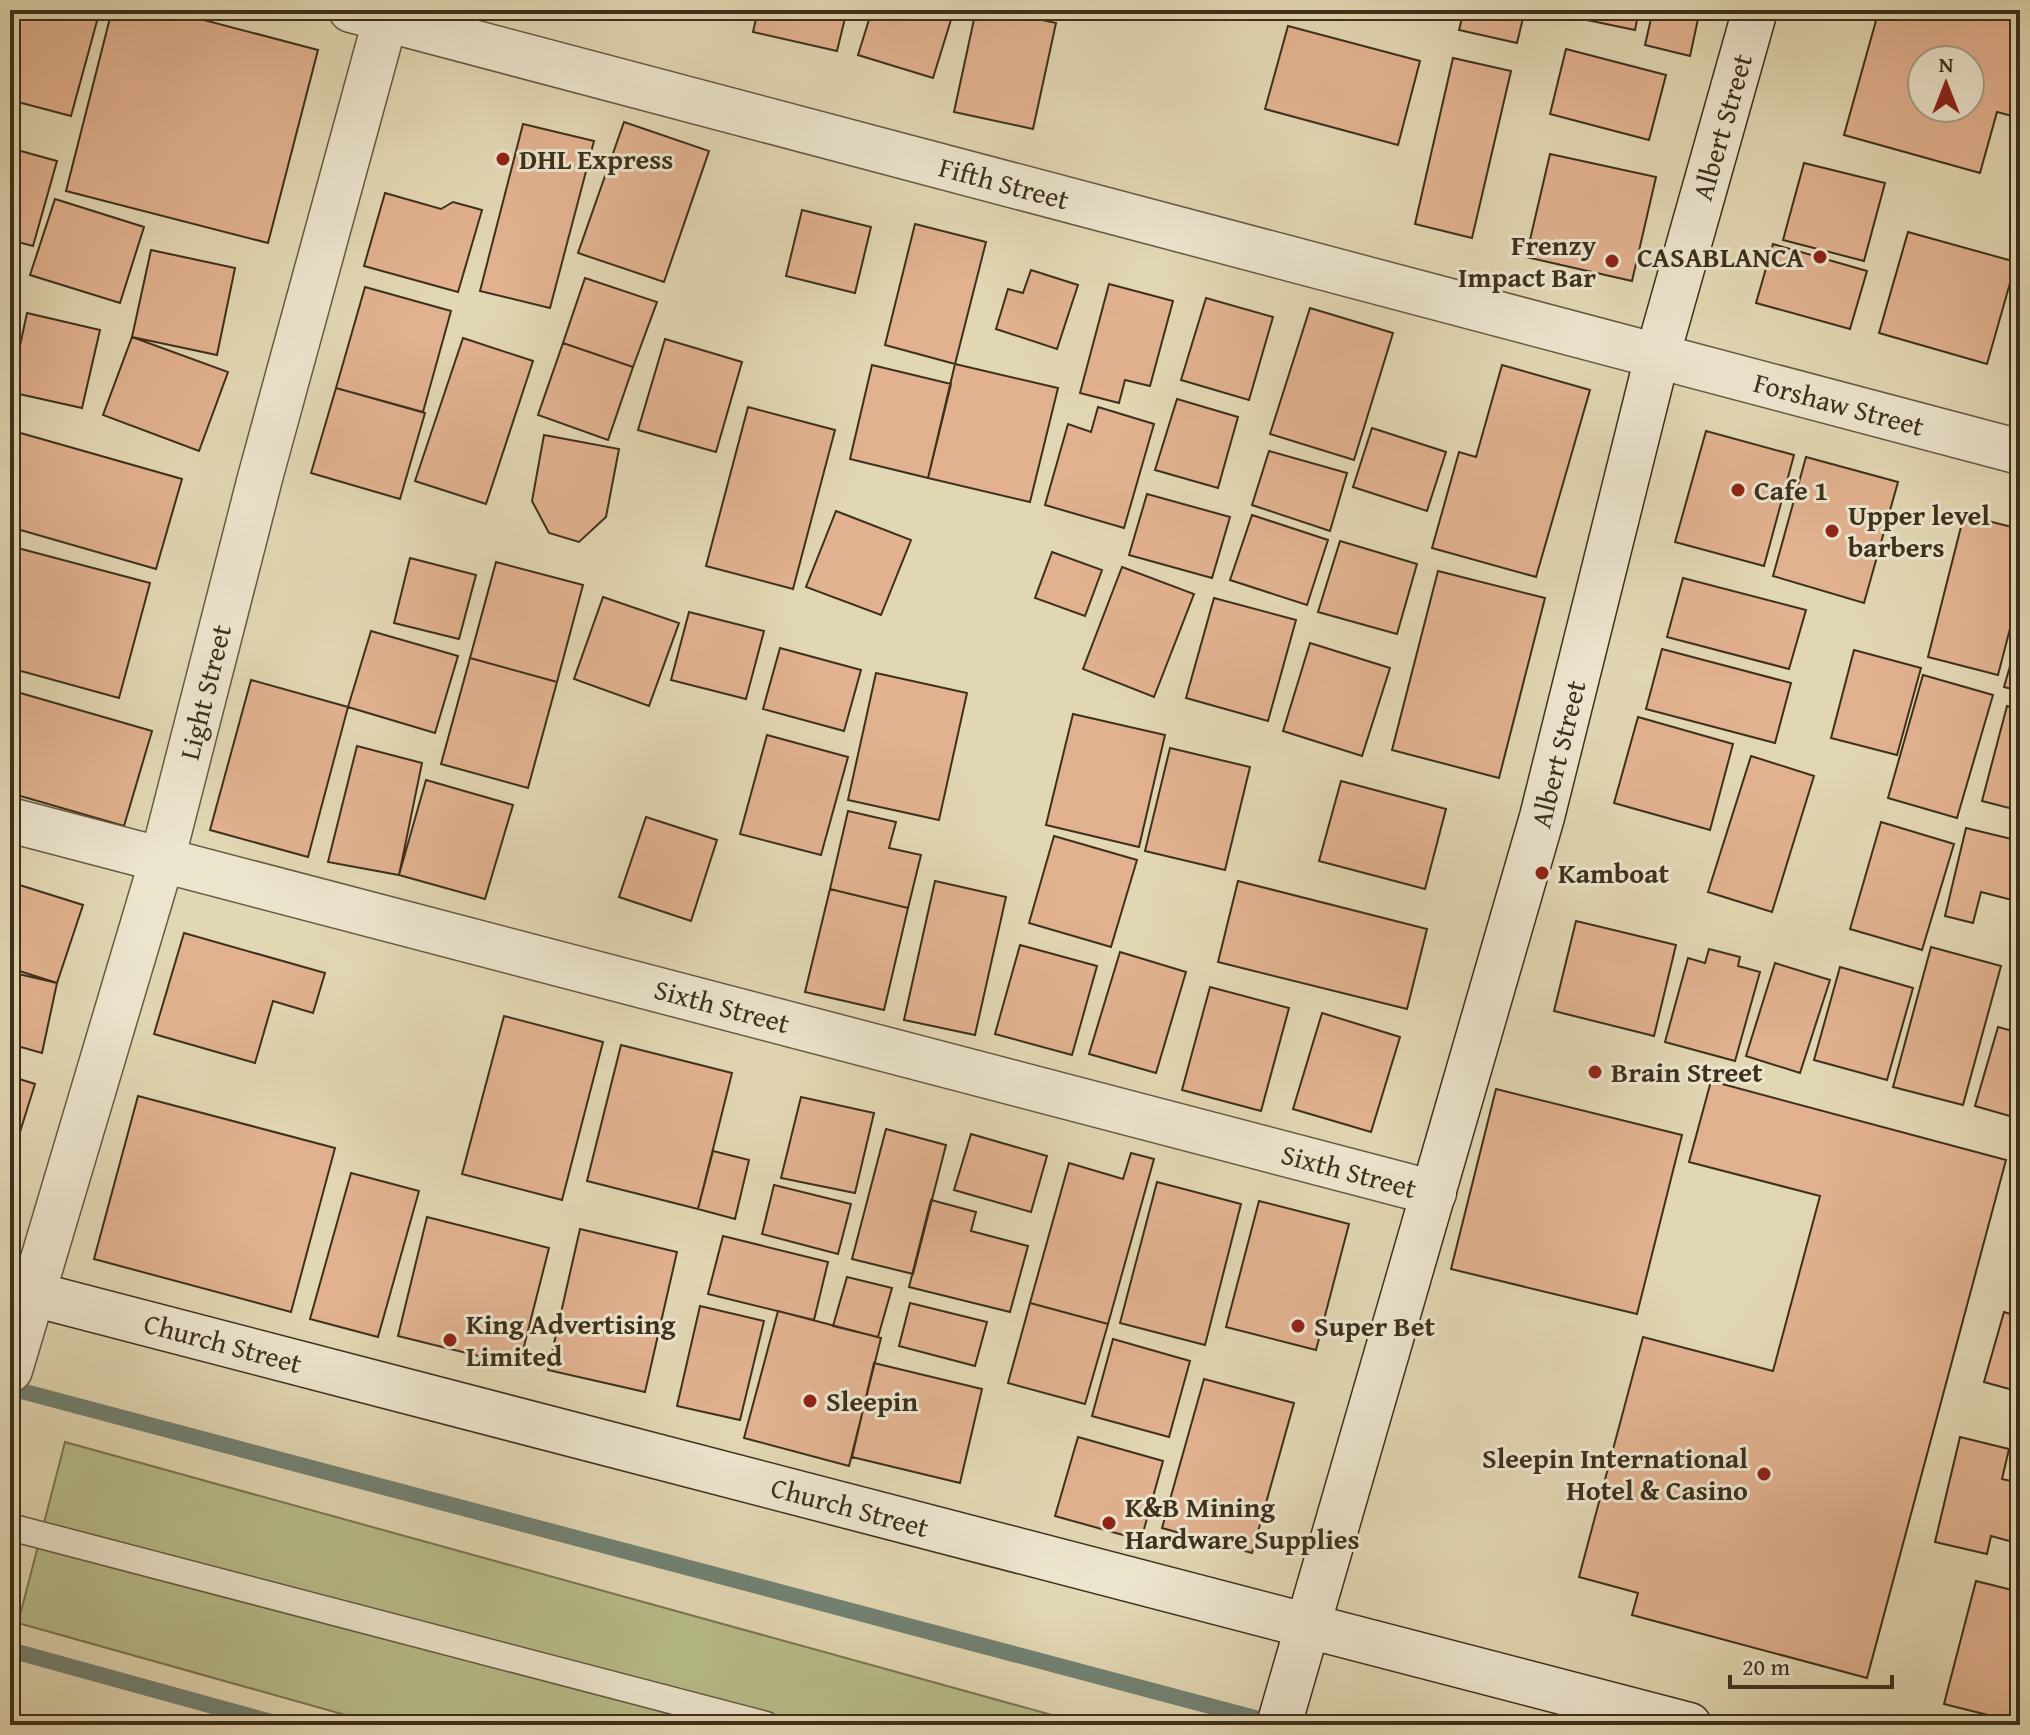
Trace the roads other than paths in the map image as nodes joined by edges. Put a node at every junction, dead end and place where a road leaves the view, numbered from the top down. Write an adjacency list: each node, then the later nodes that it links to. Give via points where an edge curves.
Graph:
1 (1755, 10): 3 (street, Albert Street)
2 (375, 13): 3 (street, Fifth Street); 6 (street, Light Street)
3 (1657, 357): 4 (street, Forshaw Street); 7 (street, Albert Street, via 1542,817)
4 (2020, 452)
5 (10, 820): 6 (street, Sixth Street)
6 (162, 860): 7 (street, Sixth Street); 8 (street, Light Street)
7 (1434, 1193): 11 (street, Albert Street)
8 (22, 1291): 9 (street, Light Street); 11 (street, Church Street)
9 (10, 1370)
10 (10, 1527): 12 (lane)
11 (1310, 1627): 13 (street, Albert Street); 14 (street, Church Street)
12 (766, 1725)
13 (1279, 1725)
14 (1689, 1725)

